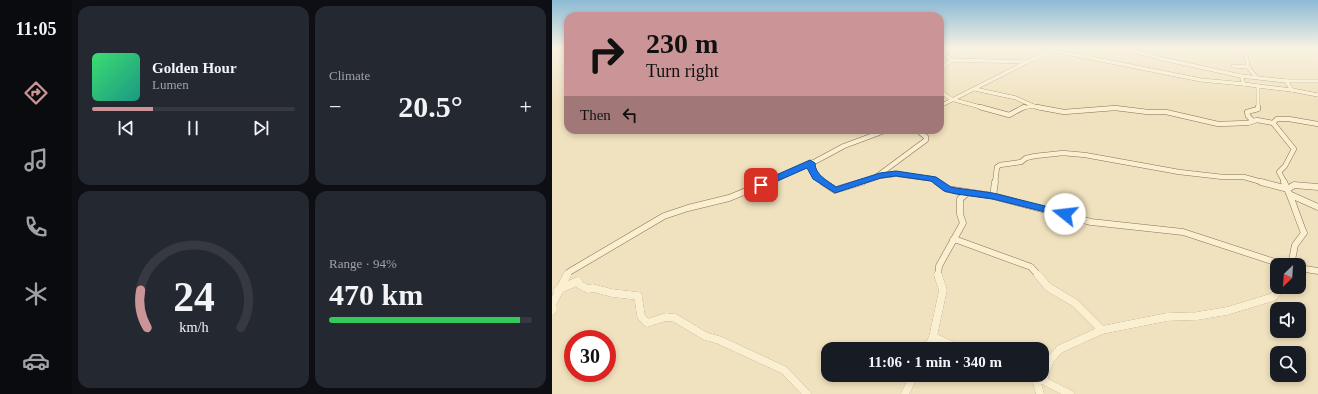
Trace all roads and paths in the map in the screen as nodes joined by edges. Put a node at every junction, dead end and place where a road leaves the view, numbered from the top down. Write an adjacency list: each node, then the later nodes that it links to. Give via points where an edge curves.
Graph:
1 (1020, 66): 13 (street)
2 (1133, 66): 10 (street, via 1201,80)
3 (1197, 66): 5 (street)
4 (1248, 66): 6 (street)
5 (1241, 76): 6 (street); 10 (street)
6 (1256, 77): 7 (street)
7 (1264, 79): 8 (street); 12 (street)
8 (1286, 81): 9 (street); 14 (street)
9 (1318, 81)
10 (1244, 84): 11 (street)
11 (1258, 86): 12 (street); 20 (street, via 1258,109 1247,112)
12 (1269, 87): 14 (street)
13 (976, 89): 17 (street); 19 (street, via 1016,98)
14 (1292, 90): 16 (street)
15 (944, 93): 17 (street)
16 (1318, 95)
17 (951, 99): 18 (street); 19 (street, via 1009,115 1020,108)
18 (944, 103)
19 (1036, 107): 20 (street, via 1064,112 1115,108 1166,112 1218,124)
20 (1253, 121): 21 (street)
21 (1273, 123): 22 (street, via 1277,119 1289,119); 28 (street, via 1294,150 1279,172)
22 (1318, 124)
23 (876, 134): 25 (street)
24 (922, 134): 26 (street, via 926,140)
25 (810, 163): 26 (street, via 816,177 835,190); 38 (street, via 729,198 664,216 576,267 569,272)
26 (876, 177): 29 (street, via 896,174 933,179 948,189)
27 (1318, 187): 28 (street, via 1294,185)
28 (1288, 189): 30 (street); 31 (street, via 1244,177 1179,172 1064,153 1035,156 1021,162 1000,165 994,178)
29 (967, 193): 31 (street); 33 (street, via 960,198 963,222)
30 (1291, 195): 32 (street); 34 (street, via 1304,233 1295,246)
31 (993, 196): 35 (street, via 1091,222 1183,232)
32 (1318, 206)
33 (953, 240): 41 (street, via 1031,267 1048,287 1075,303); 42 (street, via 937,274 943,290)
34 (1292, 258)
35 (1270, 260)
36 (1306, 269): 37 (street)
37 (1318, 270)
38 (558, 291): 40 (street); 49 (street, via 578,281 588,289 638,296 641,316 647,323 666,317 675,318 705,336 784,370)
39 (1276, 294): 41 (street, via 1228,311 1198,316 1167,317)
40 (552, 311)
41 (1102, 330): 45 (street, via 1060,349)
42 (933, 337): 43 (street); 44 (street)
43 (930, 342)
44 (945, 342)
45 (1049, 363)
46 (911, 382): 50 (street)
47 (1038, 382): 51 (street)
48 (1044, 382): 52 (street)
49 (807, 394)
50 (905, 394)
51 (1040, 394)
52 (1070, 394)

